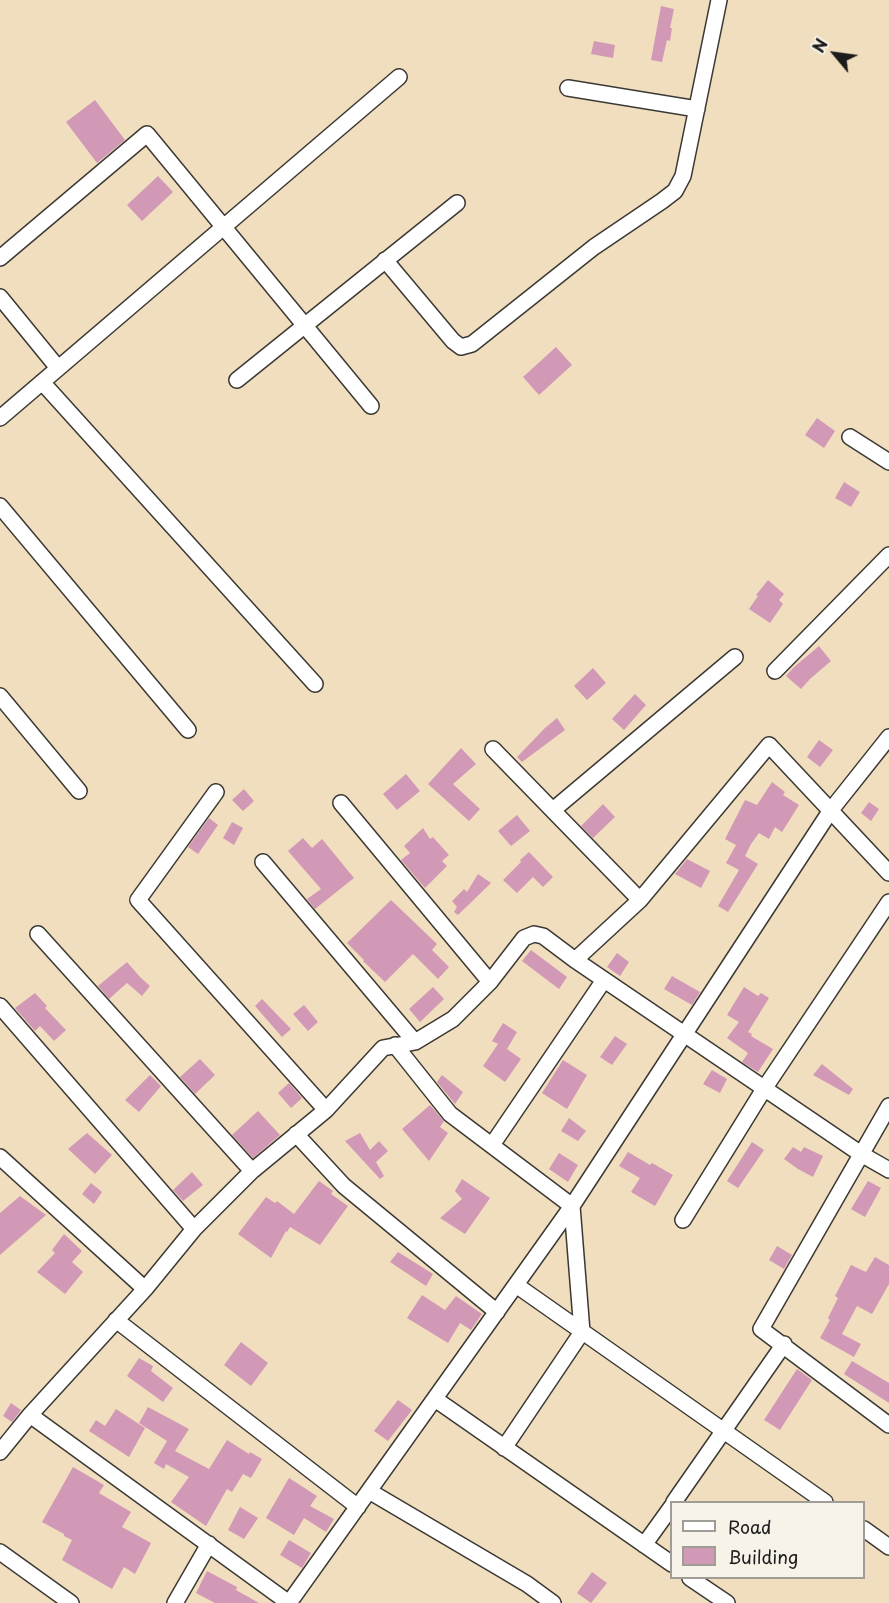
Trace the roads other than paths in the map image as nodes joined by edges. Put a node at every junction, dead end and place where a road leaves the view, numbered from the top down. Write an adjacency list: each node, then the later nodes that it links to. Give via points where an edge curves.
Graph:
1 (719, 0): 4 (street)
2 (399, 77): 6 (street)
3 (568, 88): 4 (street)
4 (697, 109): 8 (street, via 683,176 675,191 594,247 472,344 461,347 453,341)
5 (457, 203): 8 (street)
6 (224, 227): 7 (street, via 147,134); 10 (street); 11 (street)
7 (0, 258)
8 (386, 260): 10 (street)
9 (0, 297): 11 (street)
10 (304, 325): 12 (street); 14 (street)
11 (58, 368): 13 (street)
12 (237, 380)
13 (42, 382): 15 (street); 22 (street)
14 (371, 406)
15 (0, 418)
16 (850, 437): 17 (street)
17 (889, 462)
18 (0, 506): 24 (street)
19 (889, 555): 21 (street)
20 (735, 657): 30 (street)
21 (775, 670)
22 (315, 684)
23 (0, 696): 27 (street)
24 (188, 730)
25 (889, 737): 31 (street)
26 (493, 749): 30 (street)
27 (79, 791)
28 (216, 792): 46 (street, via 138,900)
29 (341, 803): 39 (street)
30 (553, 810): 34 (street)
31 (831, 810): 33 (street); 34 (street, via 770,745); 41 (street)
32 (263, 862): 42 (street)
33 (889, 873)
34 (640, 900): 37 (street)
35 (889, 902): 44 (street)
36 (38, 934): 52 (street)
37 (575, 960): 38 (street); 39 (street, via 543,936 534,934 524,938)
38 (604, 980): 41 (street); 48 (street)
39 (490, 982): 42 (street, via 453,1018)
40 (0, 1006): 55 (street)
41 (685, 1035): 44 (street); 53 (street)
42 (414, 1042): 43 (street)
43 (395, 1046): 46 (street, via 383,1048); 48 (street, via 450,1114)
44 (764, 1089): 49 (street); 54 (street)
45 (889, 1106): 49 (street)
46 (326, 1110): 47 (street)
47 (296, 1134): 52 (street); 58 (street, via 344,1186)
48 (492, 1145): 53 (street)
49 (861, 1155): 51 (street); 61 (street, via 761,1329)
50 (0, 1157): 57 (street)
51 (889, 1170)
52 (252, 1171): 55 (street)
53 (572, 1206): 56 (street); 60 (street)
54 (683, 1220)
55 (194, 1229): 57 (street)
56 (516, 1285): 58 (street); 60 (street)
57 (145, 1289): 59 (street)
58 (497, 1312): 62 (street)
59 (116, 1320): 63 (street); 71 (street)
60 (582, 1332): 65 (street); 66 (street)
61 (783, 1344): 64 (street); 65 (street)
62 (435, 1399): 66 (street); 68 (street)
63 (30, 1415): 67 (street); 74 (street)
64 (889, 1425)
65 (723, 1431): 69 (street); 70 (street)
66 (504, 1448): 75 (street)
67 (0, 1452)
68 (369, 1491): 71 (street); 83 (street, via 527,1584)
69 (675, 1501)
70 (822, 1501)
71 (358, 1507): 82 (street)
72 (670, 1508): 75 (street)
73 (865, 1530): 76 (street)
74 (209, 1544): 81 (street); 82 (street)
75 (644, 1545): 78 (street)
76 (889, 1547)
77 (0, 1552): 80 (street)
78 (670, 1563)
79 (691, 1579): 84 (street)
80 (71, 1603)
81 (175, 1603)
82 (289, 1603)
83 (552, 1603)
84 (727, 1603)

